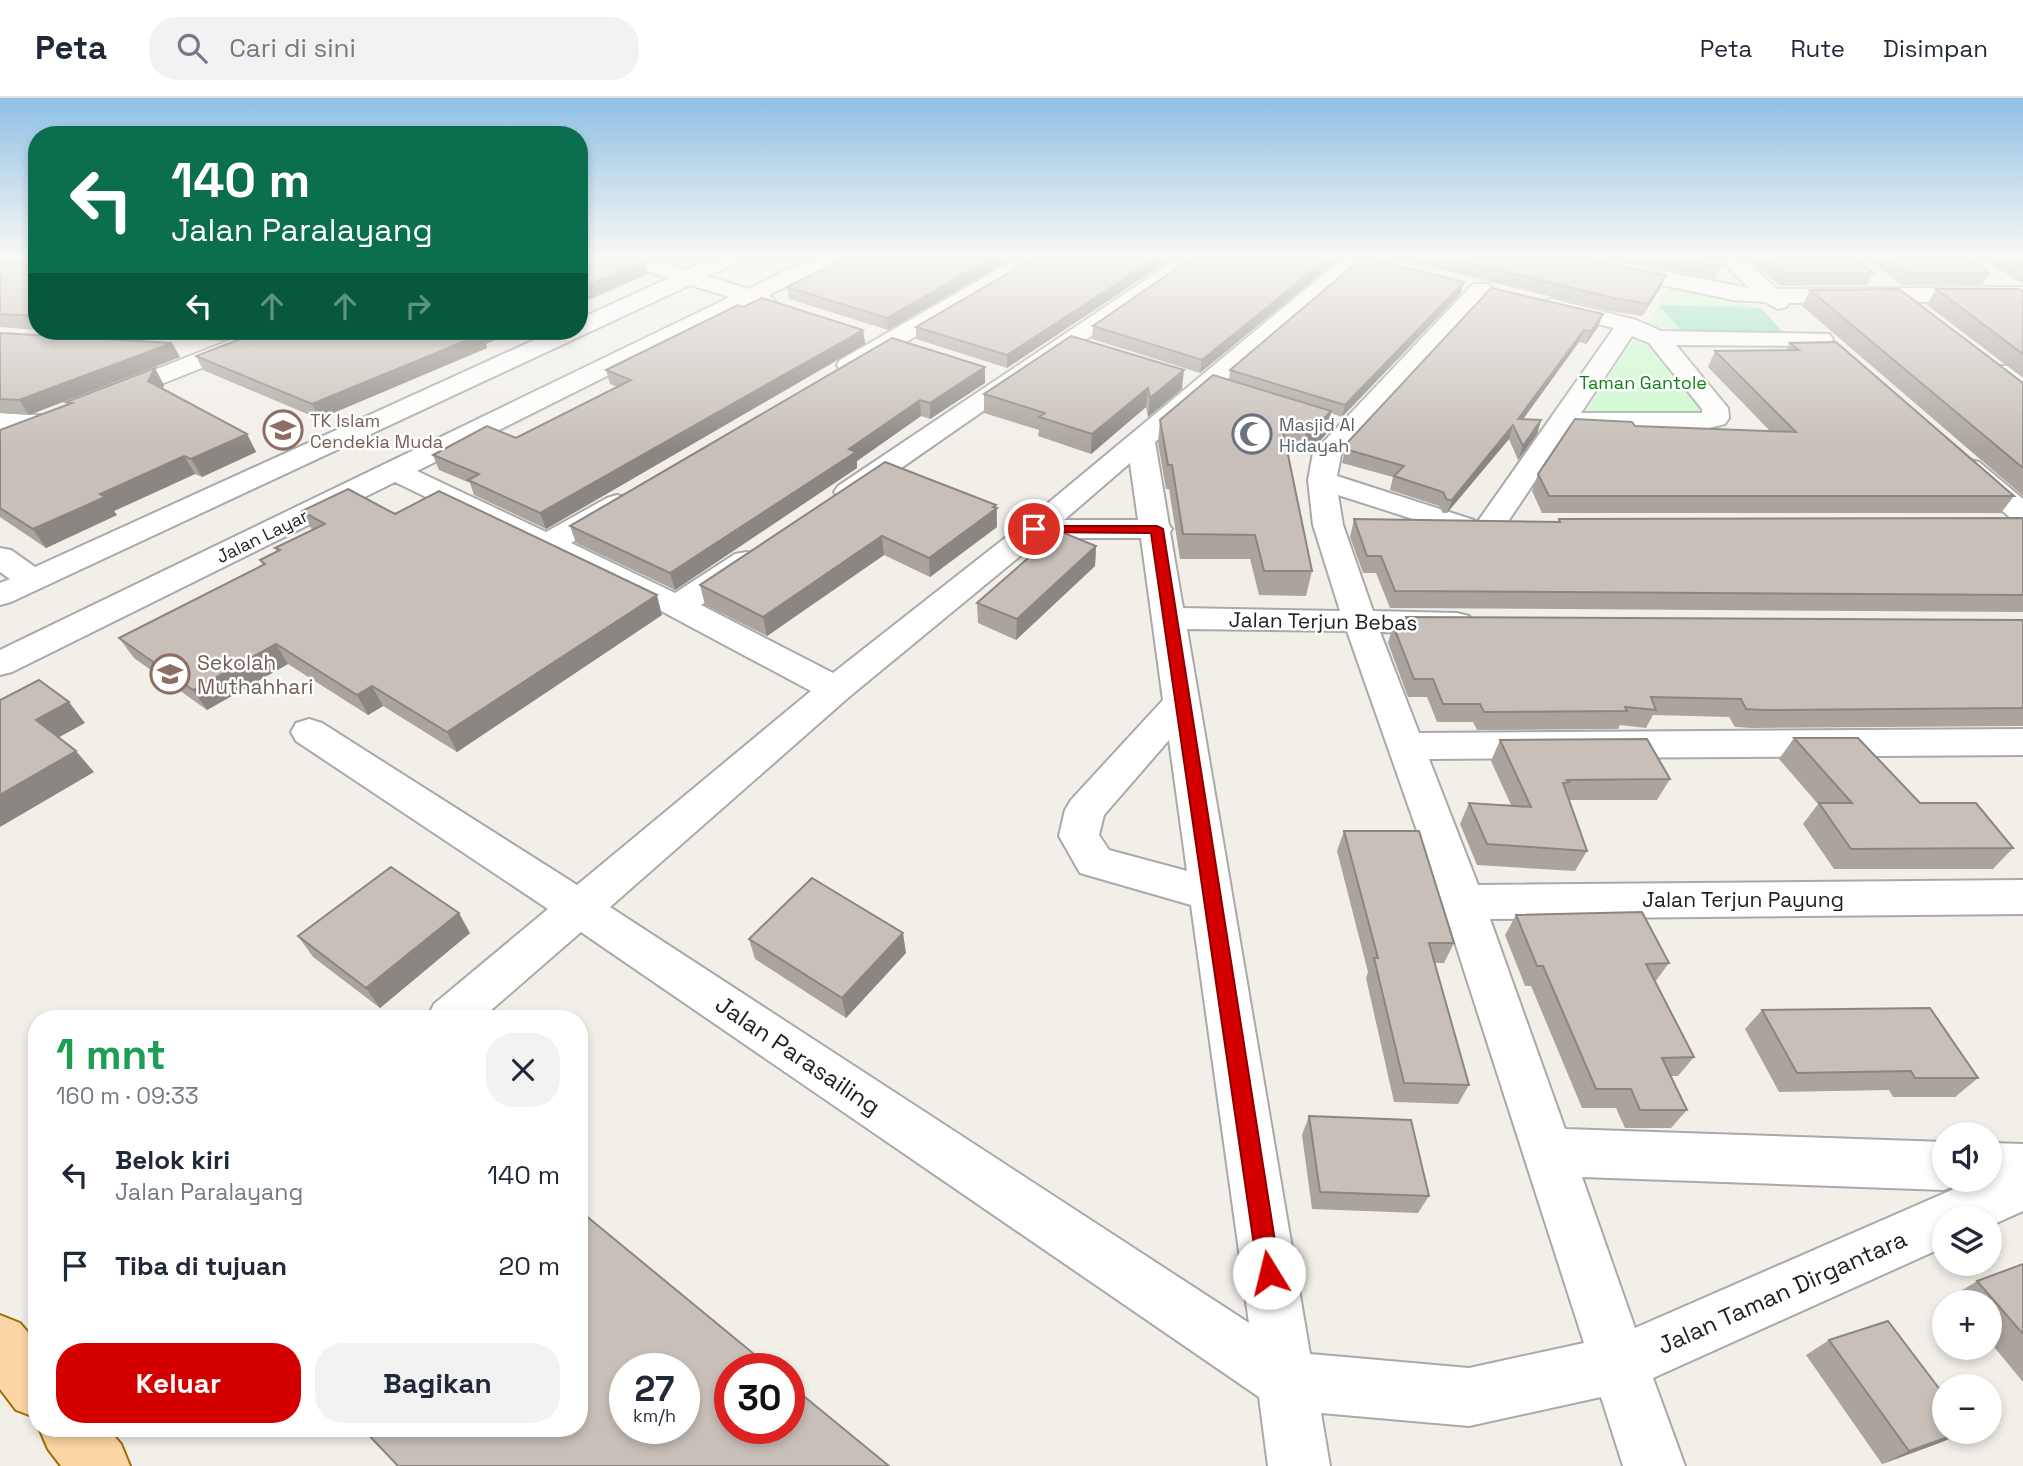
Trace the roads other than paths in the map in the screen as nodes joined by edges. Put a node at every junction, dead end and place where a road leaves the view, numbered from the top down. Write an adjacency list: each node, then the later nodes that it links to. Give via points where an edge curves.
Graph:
1 (699, 322): 28 (street, Jalan Layar)
2 (923, 322): 20 (street)
3 (1100, 322): 13 (street)
4 (1285, 322): 26 (street)
5 (1446, 322): 29 (street, via 1335,426)
6 (1615, 322): 8 (street)
7 (1801, 322): 10 (street)
8 (1628, 325): 9 (street); 23 (street)
9 (1657, 338): 10 (street); 23 (street, via 1715,408 1716,418)
10 (1821, 339): 17 (street)
11 (251, 340): 15 (street)
12 (553, 340): 41 (street)
13 (1069, 343): 16 (street); 31 (street, via 1000,377)
14 (172, 347): 15 (street)
15 (225, 350): 24 (street)
16 (1094, 351)
17 (1841, 357)
18 (1979, 359): 19 (street)
19 (2011, 374): 21 (street)
20 (824, 381)
21 (2023, 393)
22 (0, 421): 24 (street)
23 (1564, 421): 34 (street)
24 (44, 422): 25 (street)
25 (0, 439)
26 (1141, 440): 36 (street); 37 (street)
27 (1952, 453): 32 (street)
28 (395, 471): 38 (street); 47 (street, Jalan Layar)
29 (1322, 480): 33 (street); 34 (street)
30 (645, 487): 38 (street)
31 (828, 505)
32 (2023, 514)
33 (1350, 525): 34 (street); 45 (street)
34 (1477, 526): 35 (street)
35 (1527, 526)
36 (1034, 529): 37 (street); 48 (street)
37 (1157, 529): 44 (street)
38 (549, 543): 43 (street)
39 (770, 544): 43 (street)
40 (0, 557): 41 (street)
41 (32, 580): 42 (street)
42 (0, 595)
43 (677, 606): 48 (street)
44 (1169, 618): 45 (street, Jalan Terjun Bebas); 49 (street)
45 (1360, 622): 46 (street, Jalan Terjun Bebas); 52 (street)
46 (1481, 624)
47 (0, 664)
48 (836, 689): 56 (street)
49 (1182, 702): 53 (street); 53 (street, via 1085,810 1079,836 1095,862)
50 (309, 732): 56 (street, Jalan Parasailing)
51 (2023, 742): 52 (street)
52 (1407, 746): 55 (street)
53 (1210, 894): 66 (street)
54 (2023, 897): 55 (street, Jalan Terjun Payung)
55 (1463, 902): 58 (street)
56 (580, 909): 57 (street); 66 (street, Jalan Parasailing)
57 (460, 1010)
58 (1547, 1152): 59 (street); 65 (street)
59 (1932, 1166)
60 (2002, 1168): 61 (street)
61 (2023, 1169)
62 (2023, 1185): 63 (street, Jalan Taman Dirgantara)
63 (1975, 1206)
64 (1932, 1225): 65 (street, Jalan Taman Dirgantara)
65 (1619, 1364): 66 (street, Jalan Taman Dirgantara, via 1469,1397); 70 (street)
66 (1286, 1381): 69 (street)
67 (76, 1437): 68 (main road)
68 (99, 1466)
69 (1300, 1466)
70 (1654, 1466)

